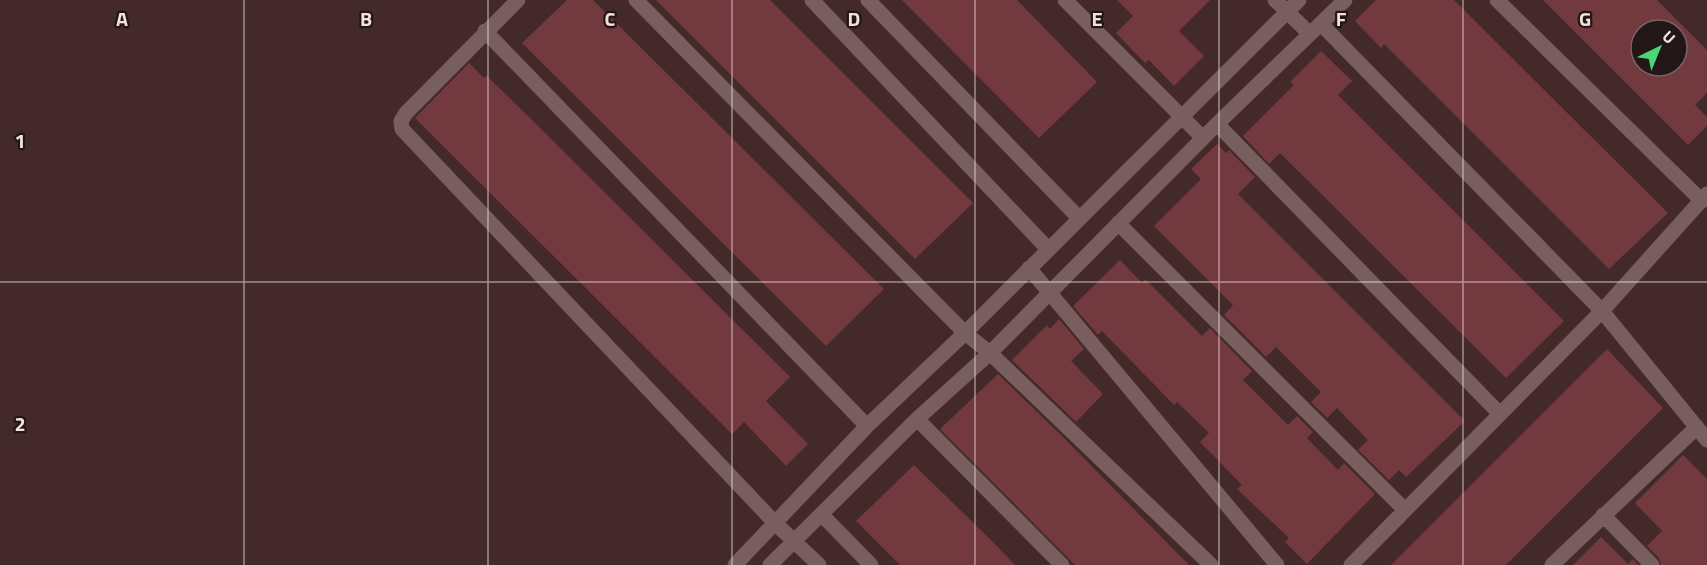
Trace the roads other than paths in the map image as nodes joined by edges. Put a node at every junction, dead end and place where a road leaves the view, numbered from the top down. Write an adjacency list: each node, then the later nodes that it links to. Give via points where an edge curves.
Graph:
1 (518, 0): 12 (street)
2 (636, 0): 23 (street)
3 (812, 0): 19 (street)
4 (868, 0): 17 (street)
5 (1065, 0): 13 (street)
6 (1275, 0): 10 (street)
7 (1299, 0): 10 (street)
8 (1345, 0): 11 (street)
9 (1497, 0): 16 (street)
10 (1287, 12): 11 (street); 13 (street)
11 (1316, 29): 14 (street); 22 (street)
12 (485, 31): 27 (street); 33 (street, via 406,113 402,129)
13 (1181, 116): 15 (street); 17 (street)
14 (1217, 124): 15 (street); 25 (street)
15 (1203, 138): 18 (street)
16 (1704, 198): 22 (street)
17 (1079, 218): 19 (street)
18 (1118, 223): 21 (street); 30 (street)
19 (1048, 249): 20 (street)
20 (1029, 268): 21 (street); 23 (street)
21 (1048, 292): 24 (street); 41 (street)
22 (1602, 311): 25 (street); 28 (street)
23 (965, 333): 24 (street); 27 (street)
24 (990, 353): 26 (street); 40 (street)
25 (1500, 414): 30 (street)
26 (916, 419): 31 (street); 39 (street)
27 (867, 426): 33 (street)
28 (1697, 427): 29 (street); 32 (street)
29 (1707, 440)
30 (1404, 509): 42 (street)
31 (821, 514): 34 (street); 38 (street)
32 (1603, 514): 43 (street); 44 (street)
33 (776, 524): 34 (street); 35 (street)
34 (795, 541): 36 (street); 37 (street)
35 (735, 565)
36 (770, 565)
37 (819, 565)
38 (871, 565)
39 (1062, 565)
40 (1211, 565)
41 (1277, 565)
42 (1351, 565)
43 (1552, 565)
44 (1652, 565)

